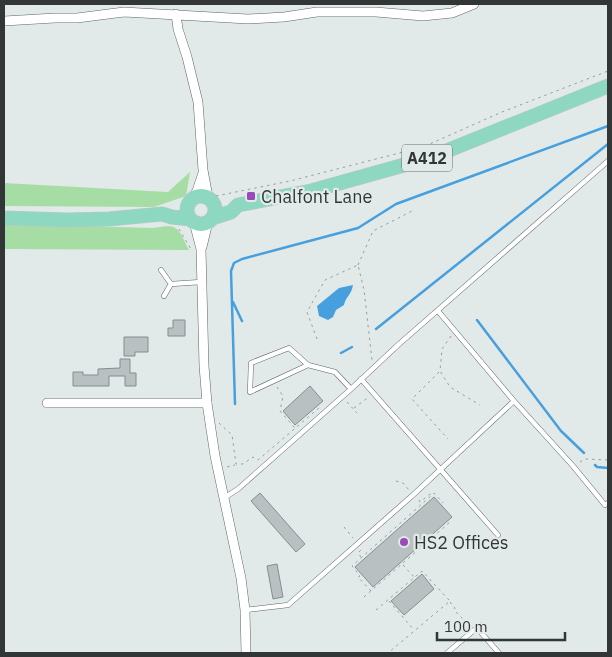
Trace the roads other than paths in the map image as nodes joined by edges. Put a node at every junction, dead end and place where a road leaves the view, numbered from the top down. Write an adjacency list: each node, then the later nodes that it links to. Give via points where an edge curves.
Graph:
1 (474, 4): 2 (street, via 452,13 423,16)
2 (317, 8): 3 (street, via 284,17 248,19)
3 (176, 14): 4 (street, via 124,12 82,18); 7 (street, via 198,102)
4 (4, 21)
5 (608, 86): 10 (main road, A412, via 429,158 311,192)
6 (608, 161): 19 (lane)
7 (203, 170): 8 (street); 9 (street, via 197,191)
8 (210, 199): 9 (main road, via 203,196); 10 (main road, A412); 13 (main road, via 215,209)
9 (190, 200): 11 (main road); 13 (main road, via 187,210)
10 (238, 205): 13 (main road, A412, via 231,212)
11 (162, 214): 12 (main road, via 108,219); 13 (main road)
12 (4, 218)
13 (201, 220): 14 (street); 14 (street)
14 (201, 249): 16 (street)
15 (161, 270): 17 (lane)
16 (201, 282): 17 (lane); 25 (street)
17 (171, 284): 18 (lane)
18 (164, 296)
19 (438, 311): 21 (lane); 23 (lane)
20 (308, 365): 20 (lane, via 273,381 250,392 251,363 289,348); 22 (lane, via 334,372)
21 (362, 380): 22 (lane); 26 (lane)
22 (351, 389): 27 (lane)
23 (514, 401): 26 (lane); 28 (lane, via 605,505)
24 (47, 403): 25 (street)
25 (207, 403): 27 (street)
26 (441, 470): 29 (lane); 30 (lane, via 288,605)
27 (224, 498): 30 (street)
28 (608, 503)
29 (498, 535)
30 (245, 610): 31 (street)
31 (246, 653)
32 (447, 653): 33 (lane, via 477,628)
33 (499, 653)

